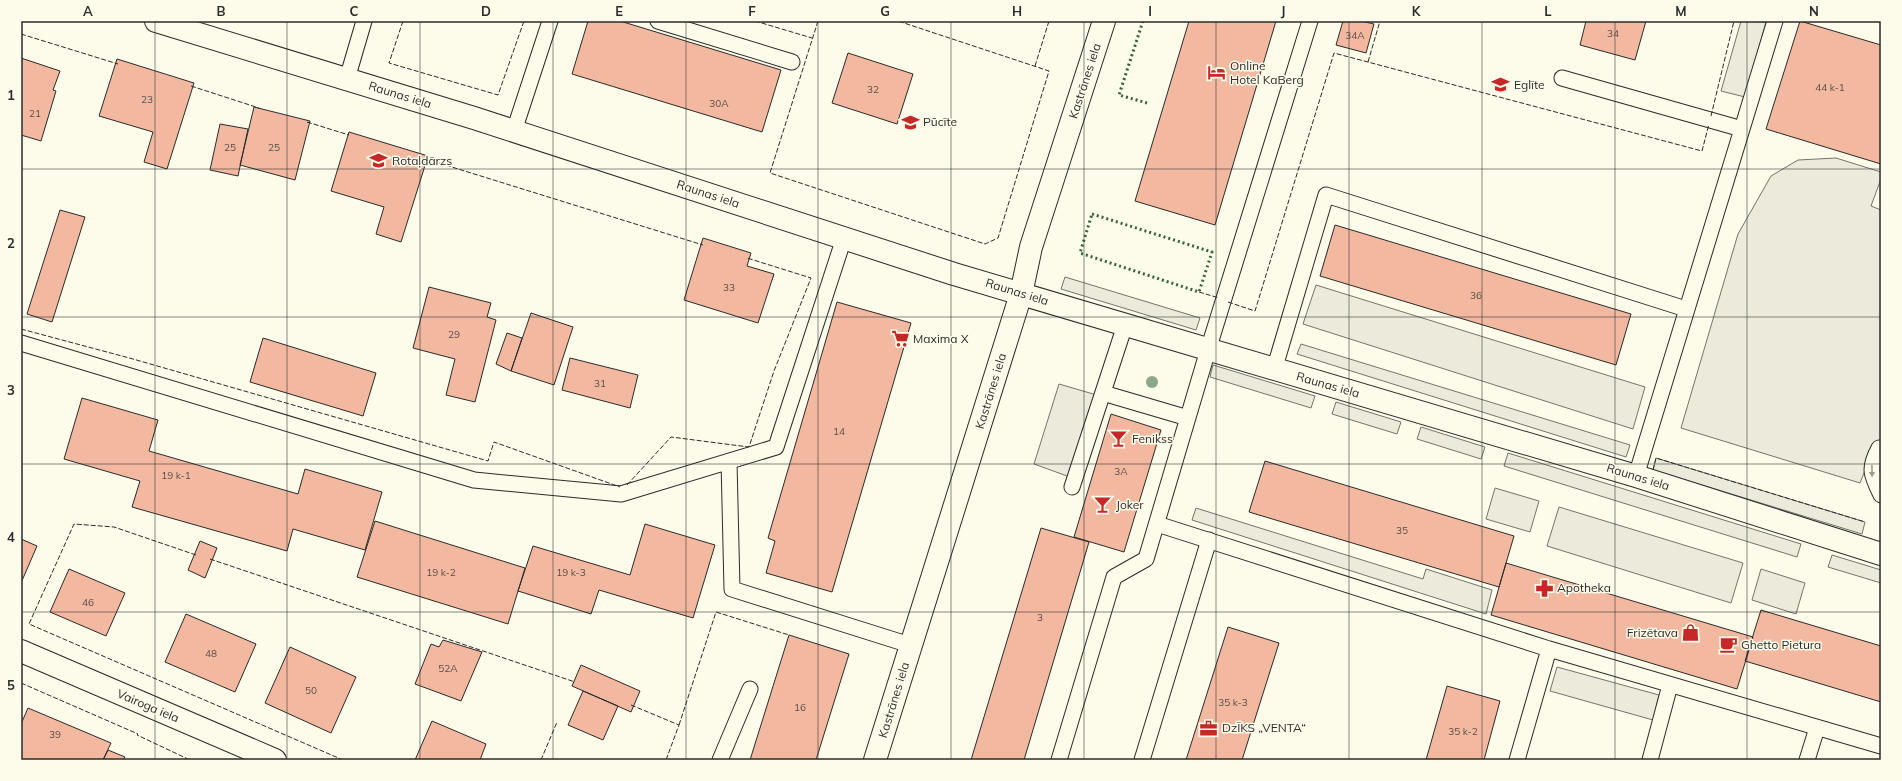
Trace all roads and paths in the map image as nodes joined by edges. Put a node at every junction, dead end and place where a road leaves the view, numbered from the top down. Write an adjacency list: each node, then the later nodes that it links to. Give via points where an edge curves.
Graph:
1 (156, 21): 10 (street, Raunas iela)
2 (364, 21): 10 (lane)
3 (550, 21): 12 (lane)
4 (658, 21): 8 (lane)
5 (1104, 21): 14 (street, Kastrānes iela, via 1032,247)
6 (1310, 21): 18 (lane)
7 (1775, 21): 11 (lane)
8 (792, 62)
9 (1562, 78): 11 (lane)
10 (347, 79): 12 (street, Raunas iela)
11 (1742, 129): 15 (lane)
12 (514, 131): 13 (street, Raunas iela)
13 (844, 238): 14 (street, Raunas iela); 23 (lane, via 776,447)
14 (1021, 294): 16 (street, Raunas iela); 30 (street, Kastrānes iela)
15 (1686, 309): 19 (lane, via 1326,195); 24 (lane)
16 (1125, 325): 18 (street, Raunas iela); 20 (lane)
17 (21, 342): 23 (lane, via 474,480 621,494)
18 (1208, 350): 19 (street, Raunas iela); 21 (lane)
19 (1274, 370): 24 (street, Raunas iela)
20 (1103, 393): 21 (lane); 25 (lane)
21 (1188, 418): 27 (lane)
22 (1881, 449): 26 (lane, one-way to 26, via 1872,461 1872,477)
23 (729, 461): 30 (lane, via 732,589)
24 (1636, 476): 29 (street, Raunas iela)
25 (1072, 487)
26 (1881, 495)
27 (1157, 524): 28 (lane); 40 (lane, via 1146,559 1114,576)
28 (1209, 540): 31 (lane); 41 (lane)
29 (1880, 552)
30 (910, 645): 39 (street, Kastrānes iela)
31 (1549, 649): 33 (lane); 42 (lane)
32 (21, 651): 37 (street, Vairoga iela)
33 (1670, 685): 35 (lane); 43 (lane)
34 (750, 689): 38 (lane)
35 (1817, 728): 36 (lane); 44 (lane)
36 (1881, 746)
37 (275, 760)
38 (720, 760)
39 (875, 760)
40 (1059, 760)
41 (1142, 760)
42 (1517, 760)
43 (1650, 760)
44 (1806, 760)

